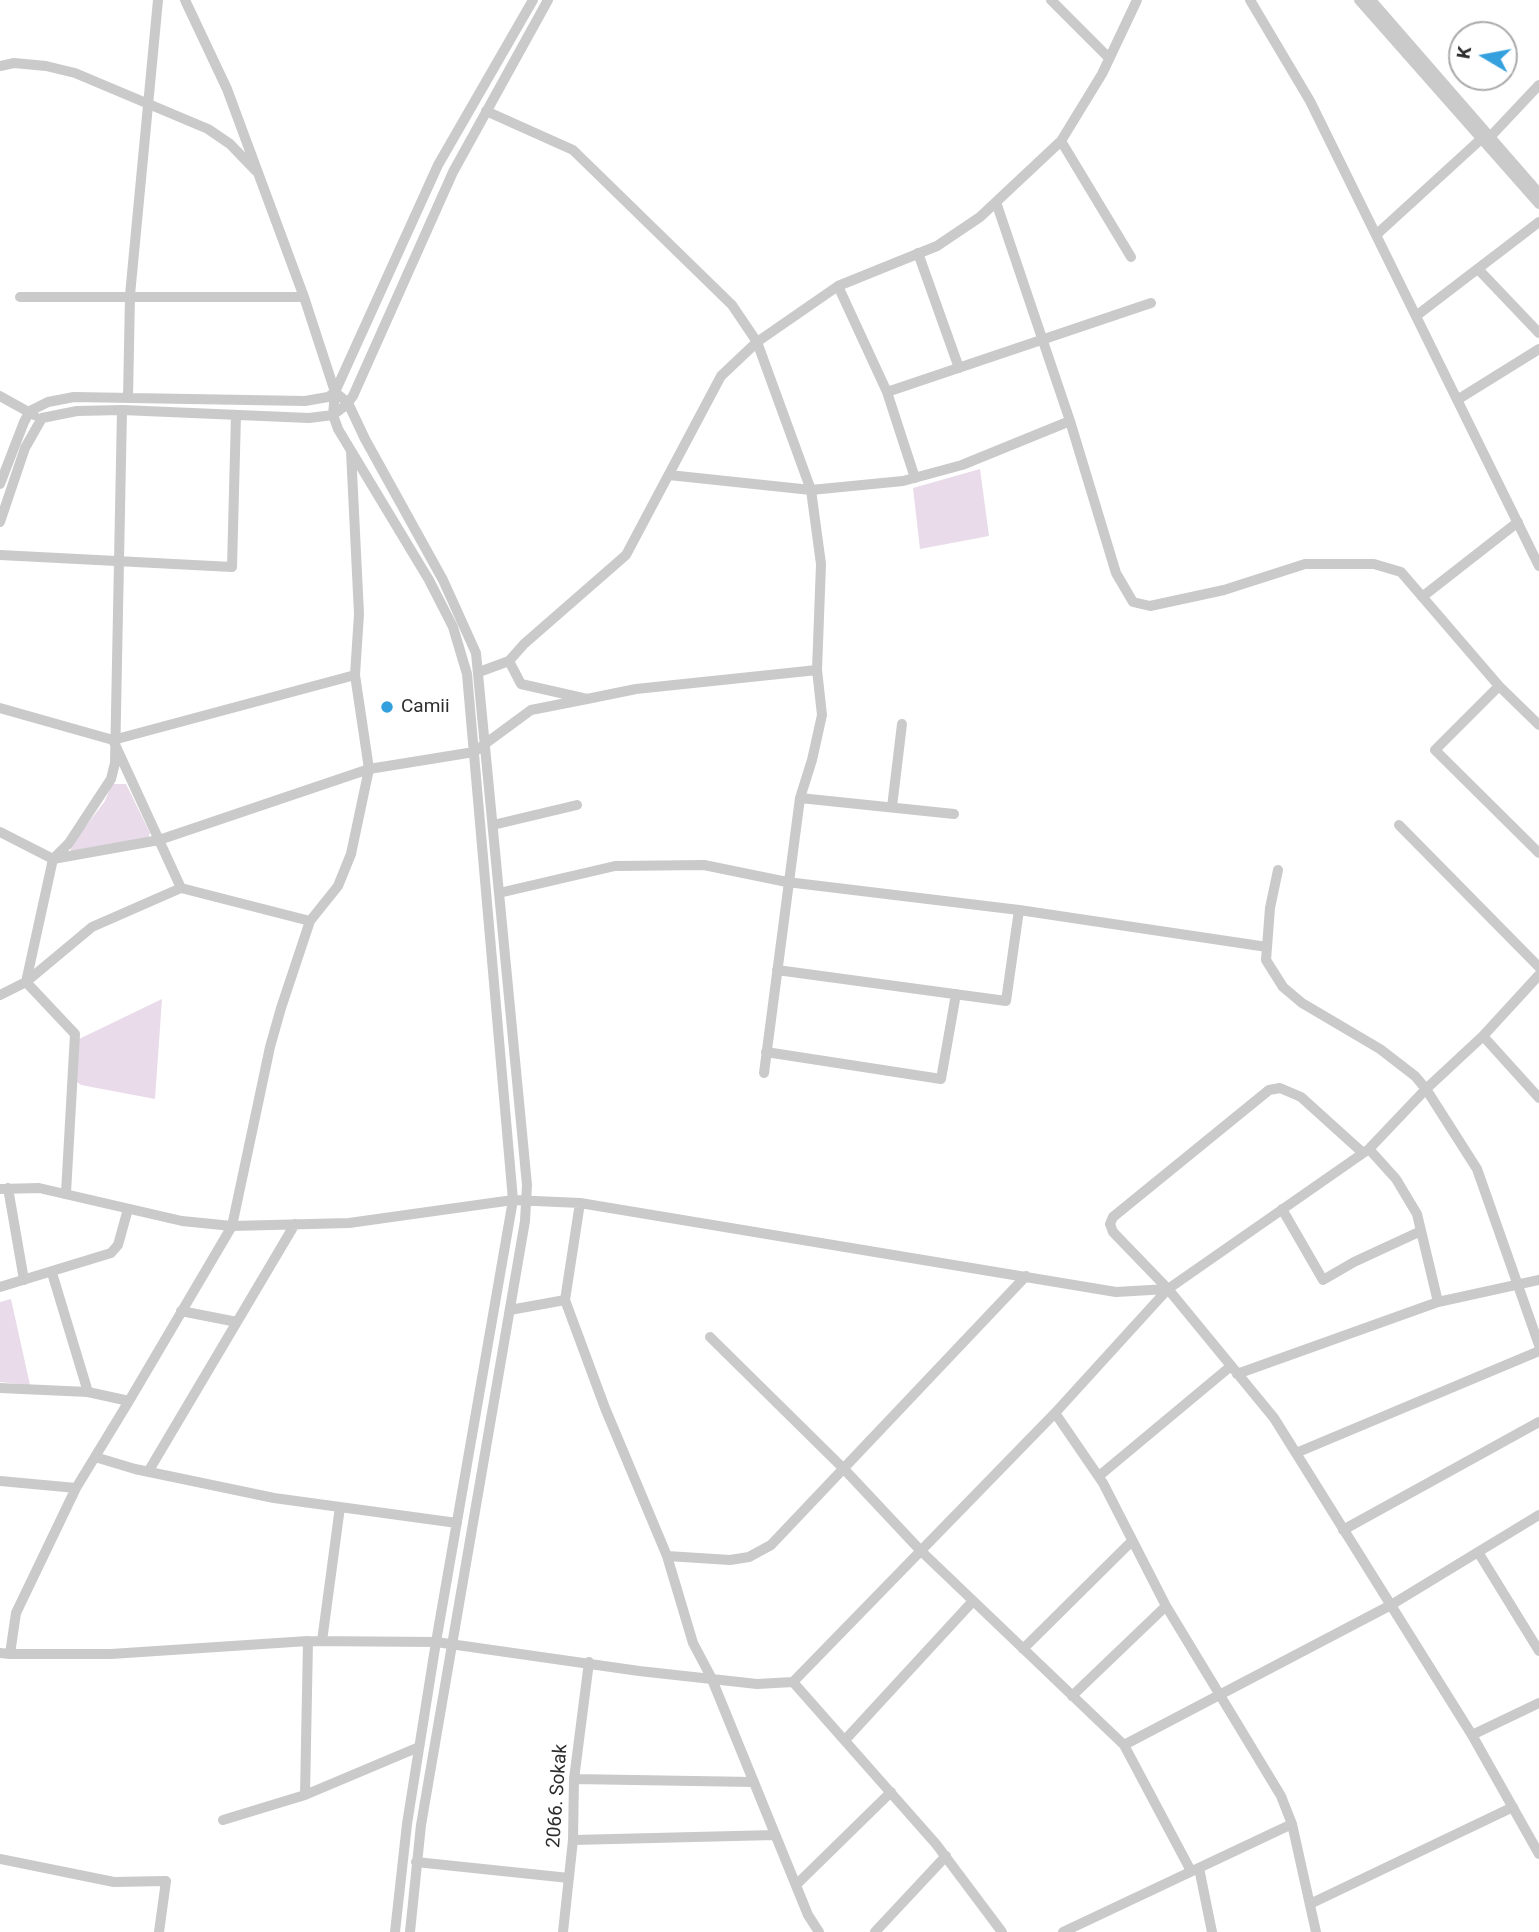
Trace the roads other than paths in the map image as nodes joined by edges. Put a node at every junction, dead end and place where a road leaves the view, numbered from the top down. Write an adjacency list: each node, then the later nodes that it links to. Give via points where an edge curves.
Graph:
1 (158, 0): 13 (street)
2 (184, 0): 17 (street, via 228,89)
3 (533, 0): 37 (street, via 438,165)
4 (548, 0): 14 (street)
5 (1051, 0): 10 (street)
6 (1137, 0): 10 (street)
7 (1250, 0): 22 (street, via 1310,101)
8 (1359, 0): 15 (street)
9 (1371, 0): 15 (street)
10 (1109, 58): 16 (street)
11 (0, 66): 13 (street, via 14,63 75,73)
12 (1539, 85): 15 (street)
13 (150, 105): 17 (street, via 208,129); 27 (street)
14 (486, 111): 34 (street, via 573,150 732,305); 43 (street, via 453,172)
15 (1485, 139): 18 (street); 20 (street); 22 (street)
16 (1061, 141): 19 (street); 24 (street)
17 (260, 175): 29 (street)
18 (1539, 193)
19 (996, 202): 23 (street, via 937,246); 33 (street)
20 (1539, 204)
21 (1539, 222): 25 (street)
22 (1376, 235): 31 (street)
23 (918, 253): 26 (street); 36 (street)
24 (1131, 257)
25 (1478, 269): 31 (street); 32 (street)
26 (838, 286): 34 (street); 38 (street)
27 (130, 295): 28 (street); 29 (street); 40 (street)
28 (19, 297)
29 (304, 297): 37 (street)
30 (1151, 303): 33 (street)
31 (1416, 316): 41 (street)
32 (1539, 333)
33 (1042, 339): 36 (street); 49 (street)
34 (757, 342): 52 (street, via 721,376); 55 (street)
35 (1539, 349): 41 (street)
36 (959, 368): 38 (street)
37 (335, 392): 42 (street, via 305,401); 43 (street); 47 (street)
38 (887, 392): 53 (street)
39 (0, 396): 45 (street)
40 (128, 398): 42 (street); 45 (street, via 74,397)
41 (1457, 400): 57 (street)
42 (261, 402): 48 (street)
43 (348, 402): 47 (street); 64 (street, via 443,580 472,640)
44 (122, 410): 46 (street); 50 (street, via 57,413); 59 (street)
45 (30, 411): 50 (street); 54 (street, via 13,443)
46 (236, 415): 48 (street); 59 (street, via 232,567)
47 (333, 415): 48 (street); 51 (street)
48 (262, 416)
49 (1070, 421): 53 (street, via 962,465); 61 (street, via 1116,573 1133,602 1150,606 1224,590 1305,564 1388,568 1401,572)
50 (39, 422): 56 (street)
51 (351, 449): 65 (street, via 359,614); 73 (street, via 453,627 467,674)
52 (670, 475): 55 (street); 62 (street, via 626,555)
53 (915, 478): 55 (street)
54 (0, 484)
55 (811, 491): 63 (street, via 821,565)
56 (0, 522)
57 (1518, 522): 60 (street); 61 (street)
58 (0, 555): 59 (street)
59 (120, 562): 71 (street)
60 (1539, 566)
61 (1422, 597): 66 (street)
62 (509, 661): 64 (street); 67 (street, via 521,684)
63 (817, 670): 67 (street, via 636,689); 75 (street, via 822,715)
64 (479, 672): 72 (street)
65 (355, 676): 71 (street); 74 (street)
66 (1499, 686): 70 (street); 83 (street, via 1435,750)
67 (587, 699): 72 (street, via 531,710)
68 (0, 708): 71 (street)
69 (902, 724): 77 (street)
70 (1539, 725)
71 (113, 740): 82 (street); 84 (street, via 111,779 69,844)
72 (486, 742): 73 (street); 79 (street)
73 (474, 752): 74 (street); 106 (street)
74 (369, 769): 82 (street); 90 (street, via 351,854 338,886)
75 (800, 797): 77 (street); 86 (street)
76 (577, 805): 79 (street)
77 (892, 807): 78 (street)
78 (954, 814)
79 (494, 825): 88 (street)
80 (1399, 825): 92 (street)
81 (0, 832): 84 (street)
82 (159, 840): 84 (street); 87 (street)
83 (1539, 853)
84 (52, 859): 95 (street)
85 (1279, 870): 91 (street)
86 (787, 882): 88 (street, via 704,865 647,863 603,868); 89 (street); 93 (street)
87 (181, 888): 90 (street); 95 (street, via 92,927)
88 (499, 893): 107 (street)
89 (1018, 910): 91 (street); 96 (street, via 1006,1000)
90 (310, 921): 112 (street, via 270,1046)
91 (1267, 947): 101 (street, via 1266,960 1283,988 1380,1049)
92 (1539, 967)
93 (776, 970): 96 (street); 99 (street)
94 (1539, 975): 98 (street)
95 (26, 982): 97 (street); 105 (street, via 75,1034)
96 (956, 994): 99 (street, via 941,1079)
97 (0, 995)
98 (1483, 1036): 101 (street); 102 (street)
99 (766, 1052): 100 (street)
100 (764, 1073)
101 (1426, 1089): 103 (street); 118 (street, via 1477,1168)
102 (1539, 1098)
103 (1366, 1151): 110 (street); 113 (street, via 1396,1179 1417,1214); 120 (street, via 1301,1097 1280,1088 1269,1090 1112,1217 1113,1232)
104 (4, 1188): 105 (street); 116 (street)
105 (66, 1193): 109 (street)
106 (513, 1200): 107 (street); 111 (street, via 349,1223); 144 (street)
107 (527, 1200): 108 (street); 123 (street)
108 (580, 1203): 115 (street); 121 (street)
109 (128, 1209): 112 (street); 114 (street, via 118,1245 111,1253)
110 (1282, 1209): 113 (street, via 1323,1280); 120 (street)
111 (295, 1224): 112 (street); 125 (street)
112 (232, 1226): 124 (street)
113 (1421, 1231): 122 (street)
114 (52, 1273): 116 (street); 131 (street)
115 (1026, 1276): 120 (street, via 1115,1292); 137 (street)
116 (24, 1280): 119 (street)
117 (1539, 1280): 118 (street)
118 (1520, 1285): 122 (street); 127 (street)
119 (0, 1287)
120 (1168, 1289): 129 (street); 133 (street)
121 (565, 1300): 123 (street); 149 (street)
122 (1438, 1302): 129 (street)
123 (510, 1310): 156 (street)
124 (181, 1311): 125 (street); 132 (street)
125 (237, 1322): 138 (street)
126 (710, 1338): 137 (street)
127 (1539, 1345)
128 (1539, 1351): 135 (street)
129 (1234, 1370): 135 (street); 139 (street)
130 (0, 1388): 131 (street)
131 (88, 1392): 132 (street)
132 (129, 1401): 136 (street)
133 (1055, 1413): 139 (street); 147 (street)
134 (1539, 1422): 145 (street)
135 (1296, 1453): 145 (street)
136 (95, 1457): 138 (street); 141 (street)
137 (844, 1469): 147 (street); 149 (street, via 777,1540 757,1554 730,1560)
138 (148, 1472): 142 (street)
139 (1099, 1476): 146 (street)
140 (0, 1480): 141 (street)
141 (76, 1488): 159 (street, via 16,1613)
142 (341, 1507): 144 (street); 154 (street)
143 (1539, 1515): 148 (street)
144 (457, 1523): 155 (street)
145 (1343, 1530): 151 (street)
146 (1132, 1541): 152 (street); 157 (street)
147 (920, 1550): 150 (street); 162 (street)
148 (1478, 1552): 151 (street); 158 (street)
149 (667, 1556): 161 (street, via 693,1643)
150 (973, 1601): 157 (street); 167 (street)
151 (1391, 1605): 163 (street); 166 (street)
152 (1166, 1606): 163 (street); 164 (street)
153 (308, 1641): 154 (street); 159 (street, via 111,1654); 173 (street)
154 (322, 1641): 155 (street)
155 (436, 1642): 156 (street); 169 (street)
156 (452, 1645): 160 (street); 182 (street)
157 (1023, 1649): 164 (street)
158 (1539, 1651)
159 (5, 1654)
160 (589, 1662): 161 (street); 170 (street, 2066. Sokak)
161 (711, 1677): 162 (street, via 757,1684); 171 (street)
162 (793, 1682): 167 (street)
163 (1220, 1693): 168 (street); 176 (street)
164 (1072, 1696): 168 (street)
165 (1539, 1703): 166 (street)
166 (1472, 1735): 174 (street)
167 (845, 1740): 172 (street)
168 (1124, 1745): 183 (street)
169 (419, 1747): 173 (street); 188 (street)
170 (574, 1779): 171 (street); 178 (street, 2066. Sokak)
171 (754, 1783): 177 (street)
172 (891, 1792): 180 (street); 185 (street)
173 (305, 1795): 175 (street)
174 (1513, 1807): 179 (street); 186 (street)
175 (223, 1820)
176 (1293, 1824): 183 (street); 186 (street)
177 (775, 1835): 178 (street); 185 (street)
178 (573, 1840): 184 (street, 2066. Sokak)
179 (1539, 1854)
180 (946, 1856): 192 (street); 193 (street)
181 (0, 1859): 187 (street, via 114,1882 166,1881)
182 (416, 1862): 184 (street); 189 (street)
183 (1195, 1870): 194 (street); 195 (street)
184 (569, 1878): 190 (street, 2066. Sokak)
185 (796, 1885): 191 (street)
186 (1312, 1903): 196 (street)
187 (159, 1932)
188 (395, 1932)
189 (410, 1932)
190 (563, 1932)
191 (819, 1932)
192 (875, 1932)
193 (1002, 1932)
194 (1063, 1932)
195 (1212, 1932)
196 (1316, 1932)

